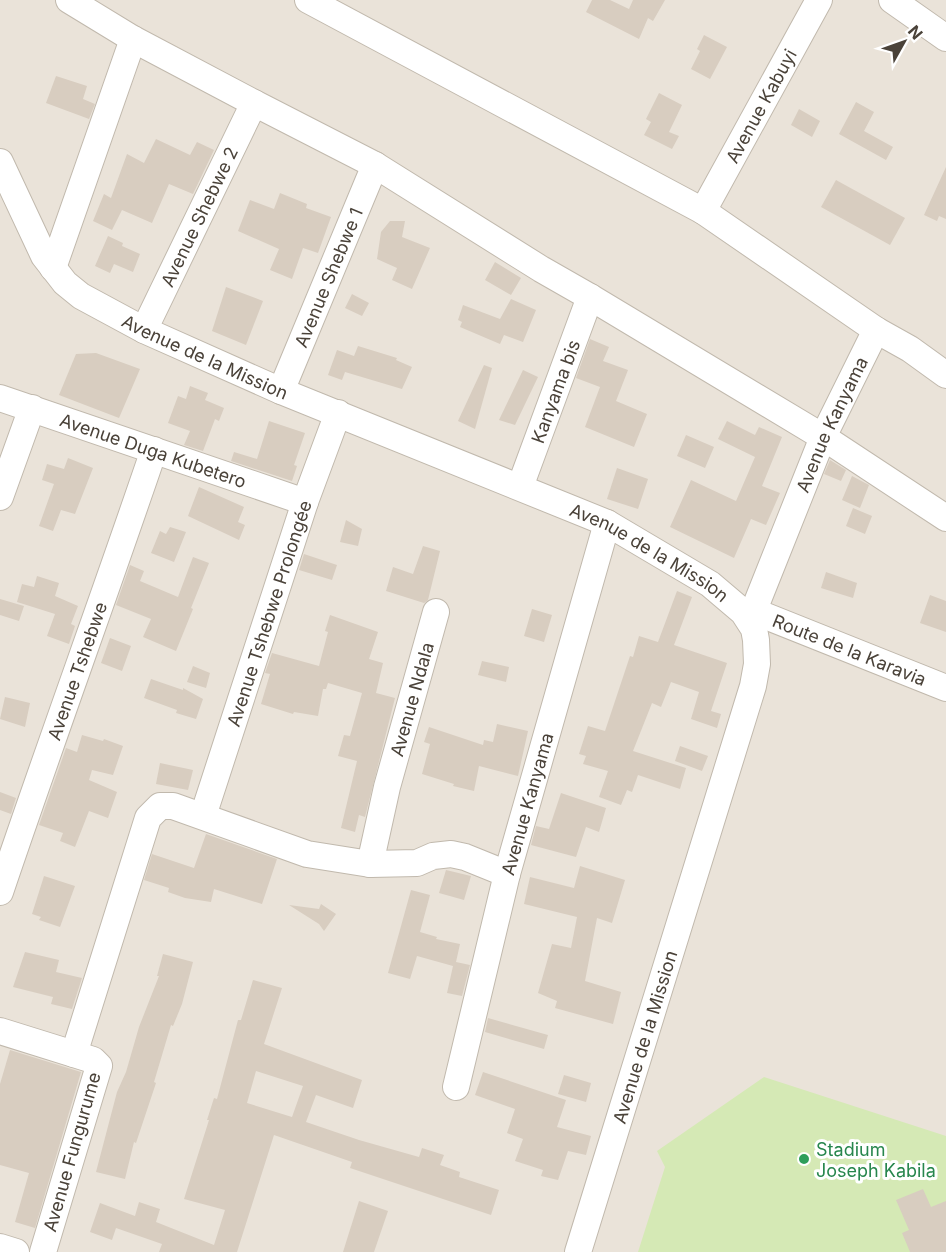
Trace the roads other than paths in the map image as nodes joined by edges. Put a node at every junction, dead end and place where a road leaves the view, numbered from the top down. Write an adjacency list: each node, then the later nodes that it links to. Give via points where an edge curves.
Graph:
1 (69, 0): 6 (street)
2 (308, 0): 10 (street)
3 (819, 0): 10 (street, Avenue Kabuyi)
4 (892, 0): 5 (street)
5 (946, 38)
6 (133, 39): 7 (street); 11 (street)
7 (254, 104): 9 (street); 13 (street, Avenue Shebwe 2)
8 (0, 162): 11 (street, Avenue de la Mission, via 34,237)
9 (375, 165): 12 (street); 16 (street, Avenue Shebwe 1)
10 (703, 212): 14 (street)
11 (53, 268): 13 (street, Avenue de la Mission, via 81,296)
12 (590, 297): 20 (street); 22 (street, Kanyama bis)
13 (144, 330): 16 (street, Avenue de la Mission)
14 (876, 330): 15 (street); 20 (street, Avenue Kanyama)
15 (946, 375)
16 (281, 391): 19 (street, Avenue de la Mission)
17 (0, 398): 18 (street, Avenue Duga Kubetero)
18 (32, 408): 21 (street, Avenue Duga Kubetero); 23 (street)
19 (338, 413): 22 (street, Avenue de la Mission); 24 (street, Avenue Tshebwe Prolongée)
20 (823, 437): 25 (street); 28 (street, Avenue Kanyama)
21 (154, 450): 24 (street, Avenue Duga Kubetero); 33 (street, Avenue Tshebwe)
22 (520, 487): 26 (street, Avenue de la Mission)
23 (0, 497)
24 (305, 502): 30 (street, Avenue Tshebwe Prolongée)
25 (946, 518)
26 (607, 523): 28 (street, Avenue de la Mission, via 710,584); 32 (street, Avenue Kanyama)
27 (436, 612): 31 (street, Avenue Ndala, via 387,787)
28 (751, 616): 29 (street, Route de la Karavia); 40 (street, Avenue de la Mission, via 758,652 753,686)
29 (946, 688)
30 (203, 816): 31 (street, via 307,854); 35 (street, via 166,804 148,818)
31 (370, 864): 32 (street, via 417,863 451,854)
32 (507, 874): 36 (street, Avenue Kanyama)
33 (0, 892)
34 (0, 1031): 35 (street)
35 (80, 1056): 39 (street, Avenue Fungurume, via 99,1066)
36 (456, 1087)
37 (0, 1247): 38 (street)
38 (16, 1252)
39 (43, 1252)
40 (578, 1252)

